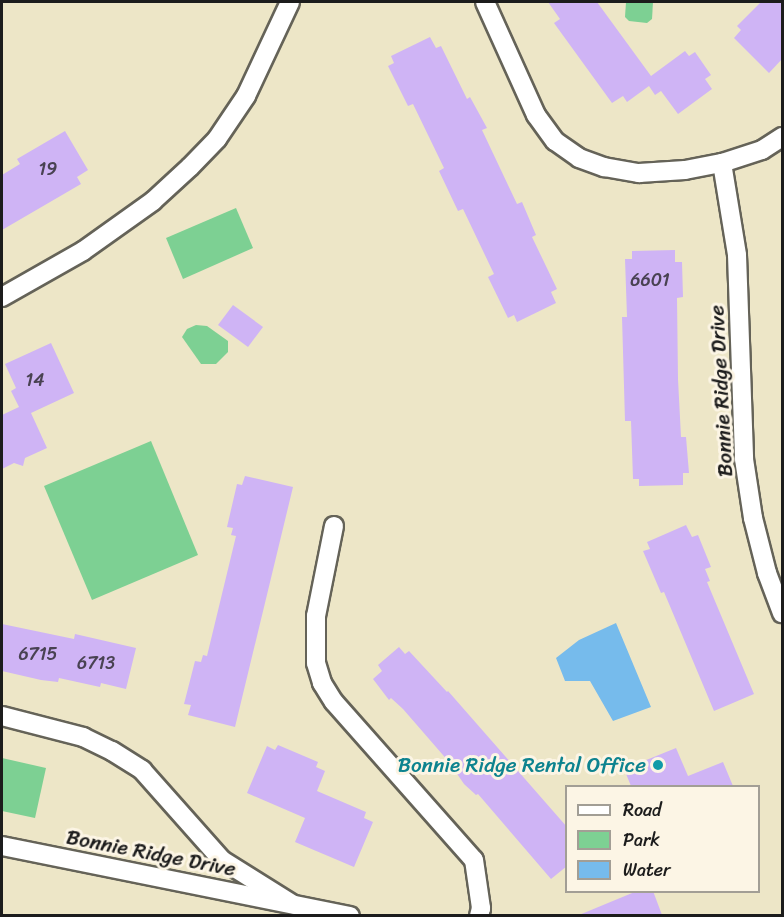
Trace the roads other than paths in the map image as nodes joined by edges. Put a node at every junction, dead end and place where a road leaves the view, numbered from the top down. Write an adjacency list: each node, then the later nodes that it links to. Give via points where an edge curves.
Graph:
1 (290, 2): 5 (street, via 246,96 217,139 153,201 83,251)
2 (485, 2): 4 (street, via 536,115 555,141 579,158 639,173)
3 (783, 137): 4 (street, via 762,150)
4 (722, 163): 7 (street, Bonnie Ridge Drive, via 736,255 744,459 753,518 767,573)
5 (2, 297)
6 (334, 526): 12 (street, via 314,641 322,683 334,702 474,860)
7 (783, 613)
8 (2, 716): 10 (street, Bonnie Ridge Drive, via 83,737 132,763 222,860)
9 (2, 846): 10 (street, Bonnie Ridge Drive)
10 (292, 904): 11 (street, Bonnie Ridge Drive)
11 (350, 915)
12 (479, 915)

